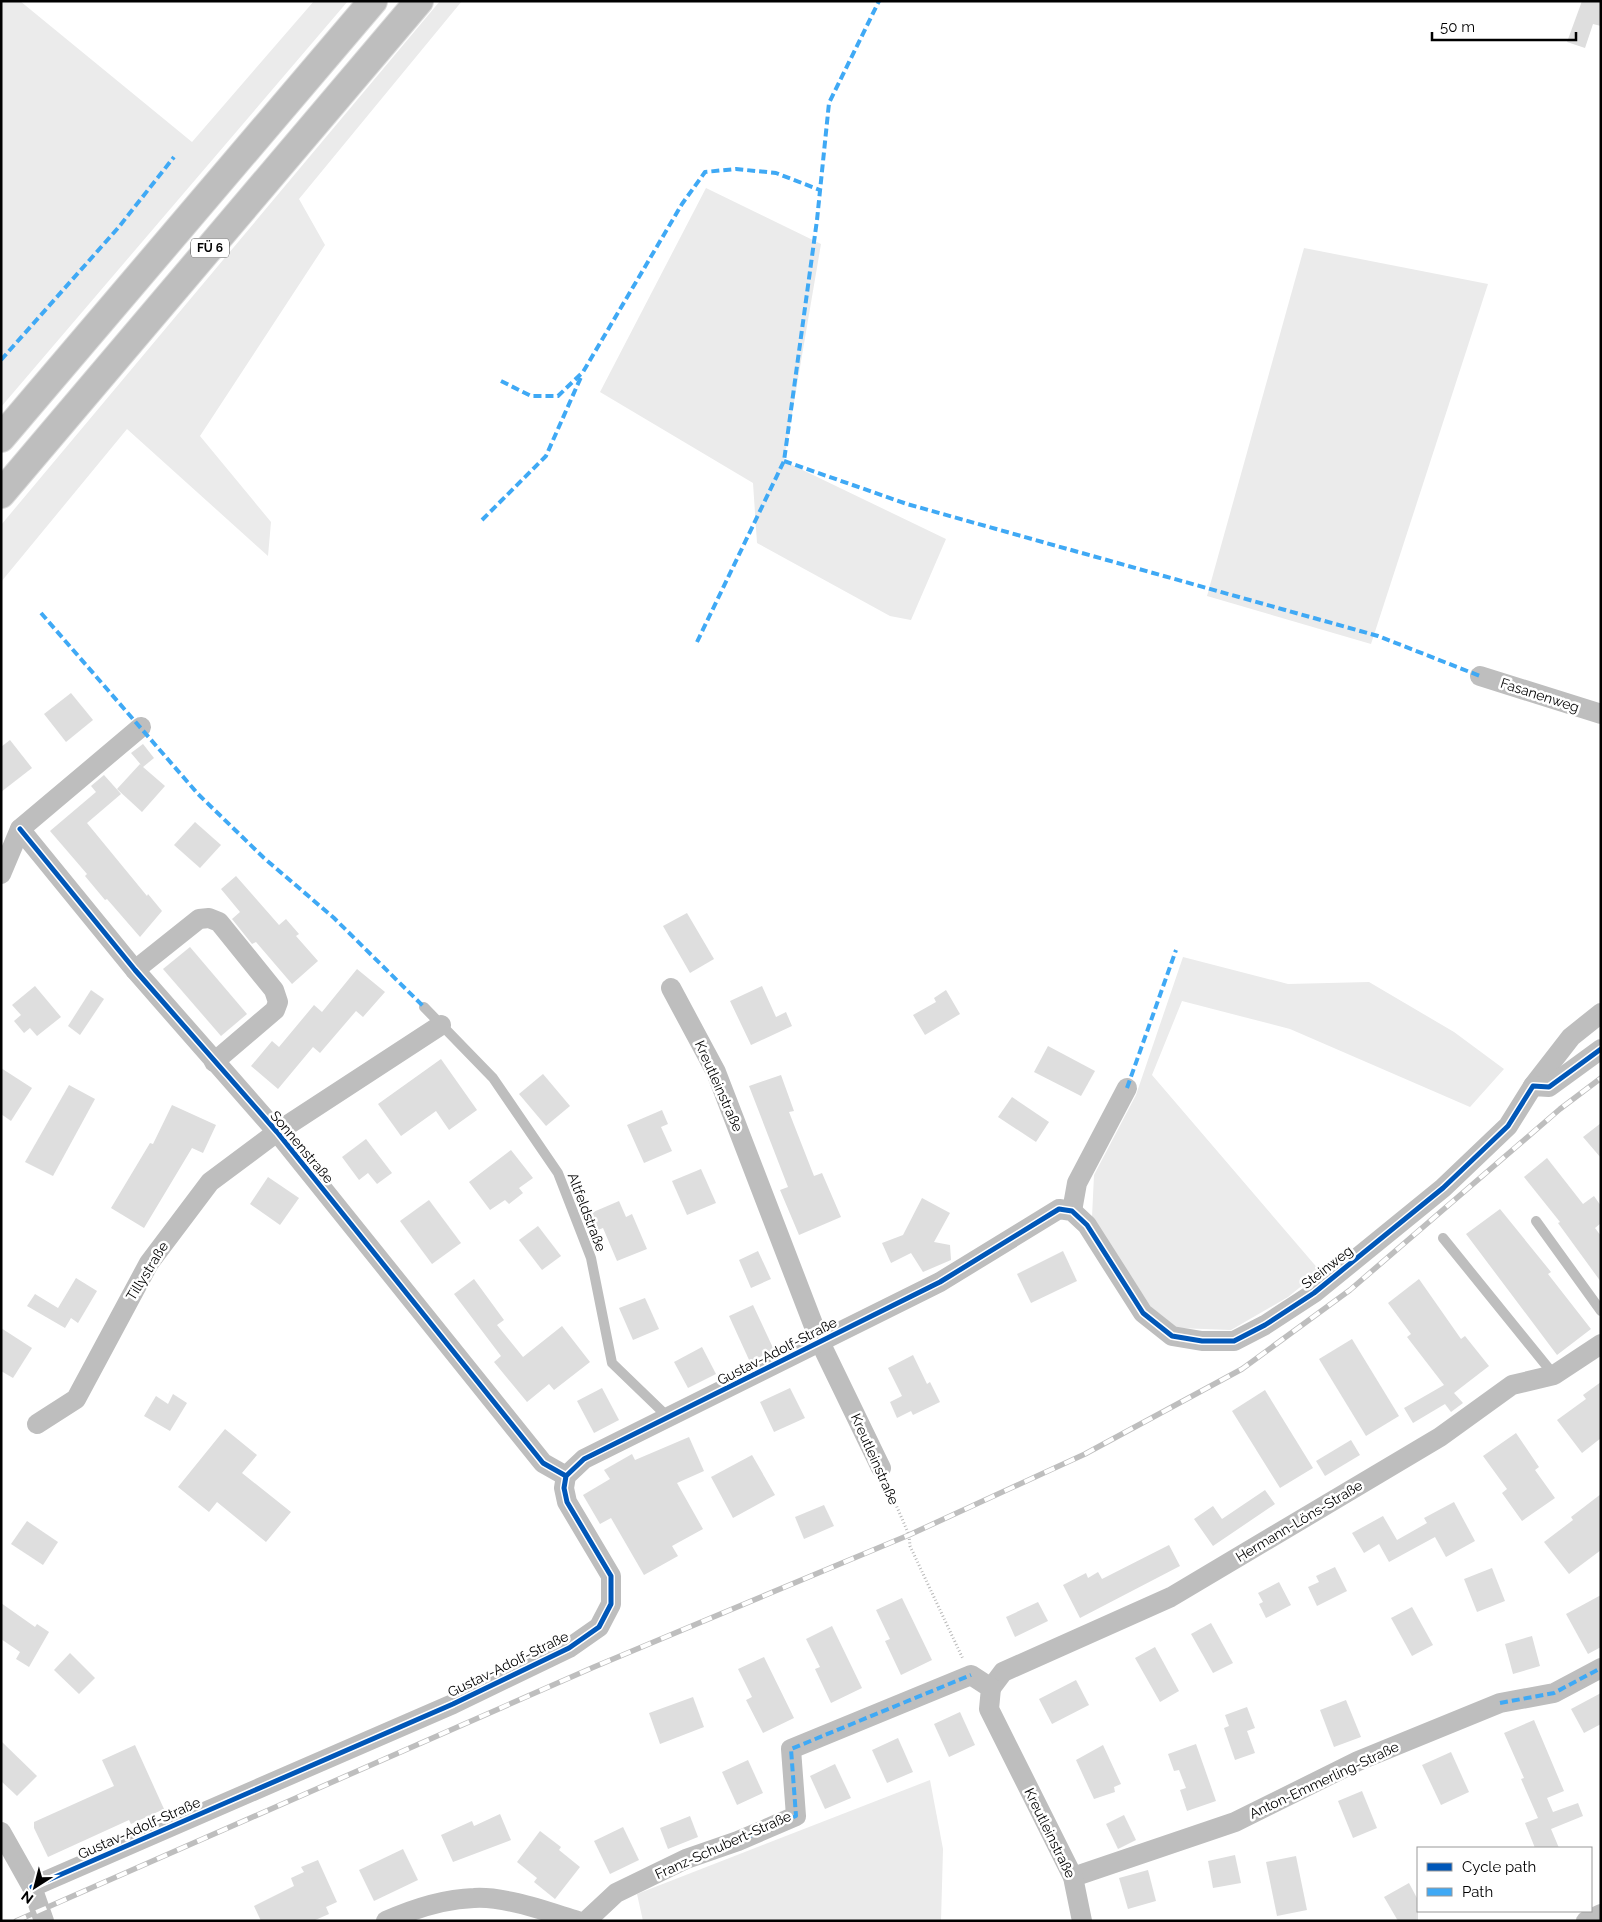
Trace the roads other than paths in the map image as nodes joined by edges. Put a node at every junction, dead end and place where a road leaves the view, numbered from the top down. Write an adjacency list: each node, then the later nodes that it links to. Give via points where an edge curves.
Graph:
1 (373, 1): 3 (main road, FÜ 6)
2 (419, 1): 4 (main road, FÜ 6)
3 (1, 438)
4 (1, 494)
5 (1480, 676): 6 (street, Fasanenweg)
6 (1601, 714)
7 (141, 727): 8 (street)
8 (20, 829): 9 (street); 10 (street, Sonnenstraße)
9 (1, 874)
10 (135, 970): 16 (street, Sonnenstraße); 16 (street, via 199,919 219,922 274,990 278,1002 275,1010)
11 (671, 988): 24 (street, Kreutleinstraße, via 716,1072)
12 (424, 1007): 14 (lane, Altfeldstraße)
13 (1601, 1013): 17 (street, Steinweg, via 1571,1037)
14 (441, 1025): 19 (street, Tillystraße); 27 (lane, Altfeldstraße, via 493,1078 558,1172 591,1258 612,1363)
15 (1601, 1049): 17 (street, via 1549,1087)
16 (214, 1062): 19 (street, Sonnenstraße)
17 (1533, 1086): 20 (street, Steinweg, via 1508,1126 1443,1188 1314,1293 1234,1341 1202,1341 1172,1336 1143,1313 1087,1225)
18 (1127, 1088): 20 (street)
19 (277, 1132): 28 (street, Tillystraße, via 210,1182 149,1263 76,1399); 30 (street, Sonnenstraße, via 543,1463)
20 (1066, 1210): 24 (street, Gustav-Adolf-Straße, via 940,1282)
21 (1536, 1221): 23 (lane)
22 (1443, 1238): 26 (lane)
23 (1601, 1311)
24 (820, 1342): 27 (street, Gustav-Adolf-Straße); 29 (street, Kreutleinstraße)
25 (1601, 1344): 26 (street, Hermann-Löns-Straße)
26 (1554, 1376): 32 (street, Hermann-Löns-Straße, via 1512,1385 1440,1437 1171,1597 1003,1672)
27 (668, 1418): 30 (street, Gustav-Adolf-Straße, via 584,1459)
28 (37, 1424)
29 (881, 1468)
30 (566, 1476): 35 (street, Gustav-Adolf-Straße, via 567,1502 611,1576 611,1604 599,1627 569,1648 453,1704)
31 (1601, 1668): 34 (street, Anton-Emmerling-Straße, via 1554,1693 1500,1703 1358,1761 1235,1822)
32 (991, 1688): 34 (street, Kreutleinstraße, via 990,1709); 40 (street, Franz-Schubert-Straße, via 970,1675 791,1750 796,1816 686,1859 616,1893)
33 (1, 1832): 35 (street)
34 (1073, 1877): 41 (street, Kreutleinstraße)
35 (32, 1887): 37 (street)
36 (1601, 1914): 42 (street)
37 (44, 1921)
38 (386, 1921): 39 (street, via 439,1903 476,1898 519,1904)
39 (578, 1921)
40 (586, 1921)
41 (1082, 1921)
42 (1586, 1921)

